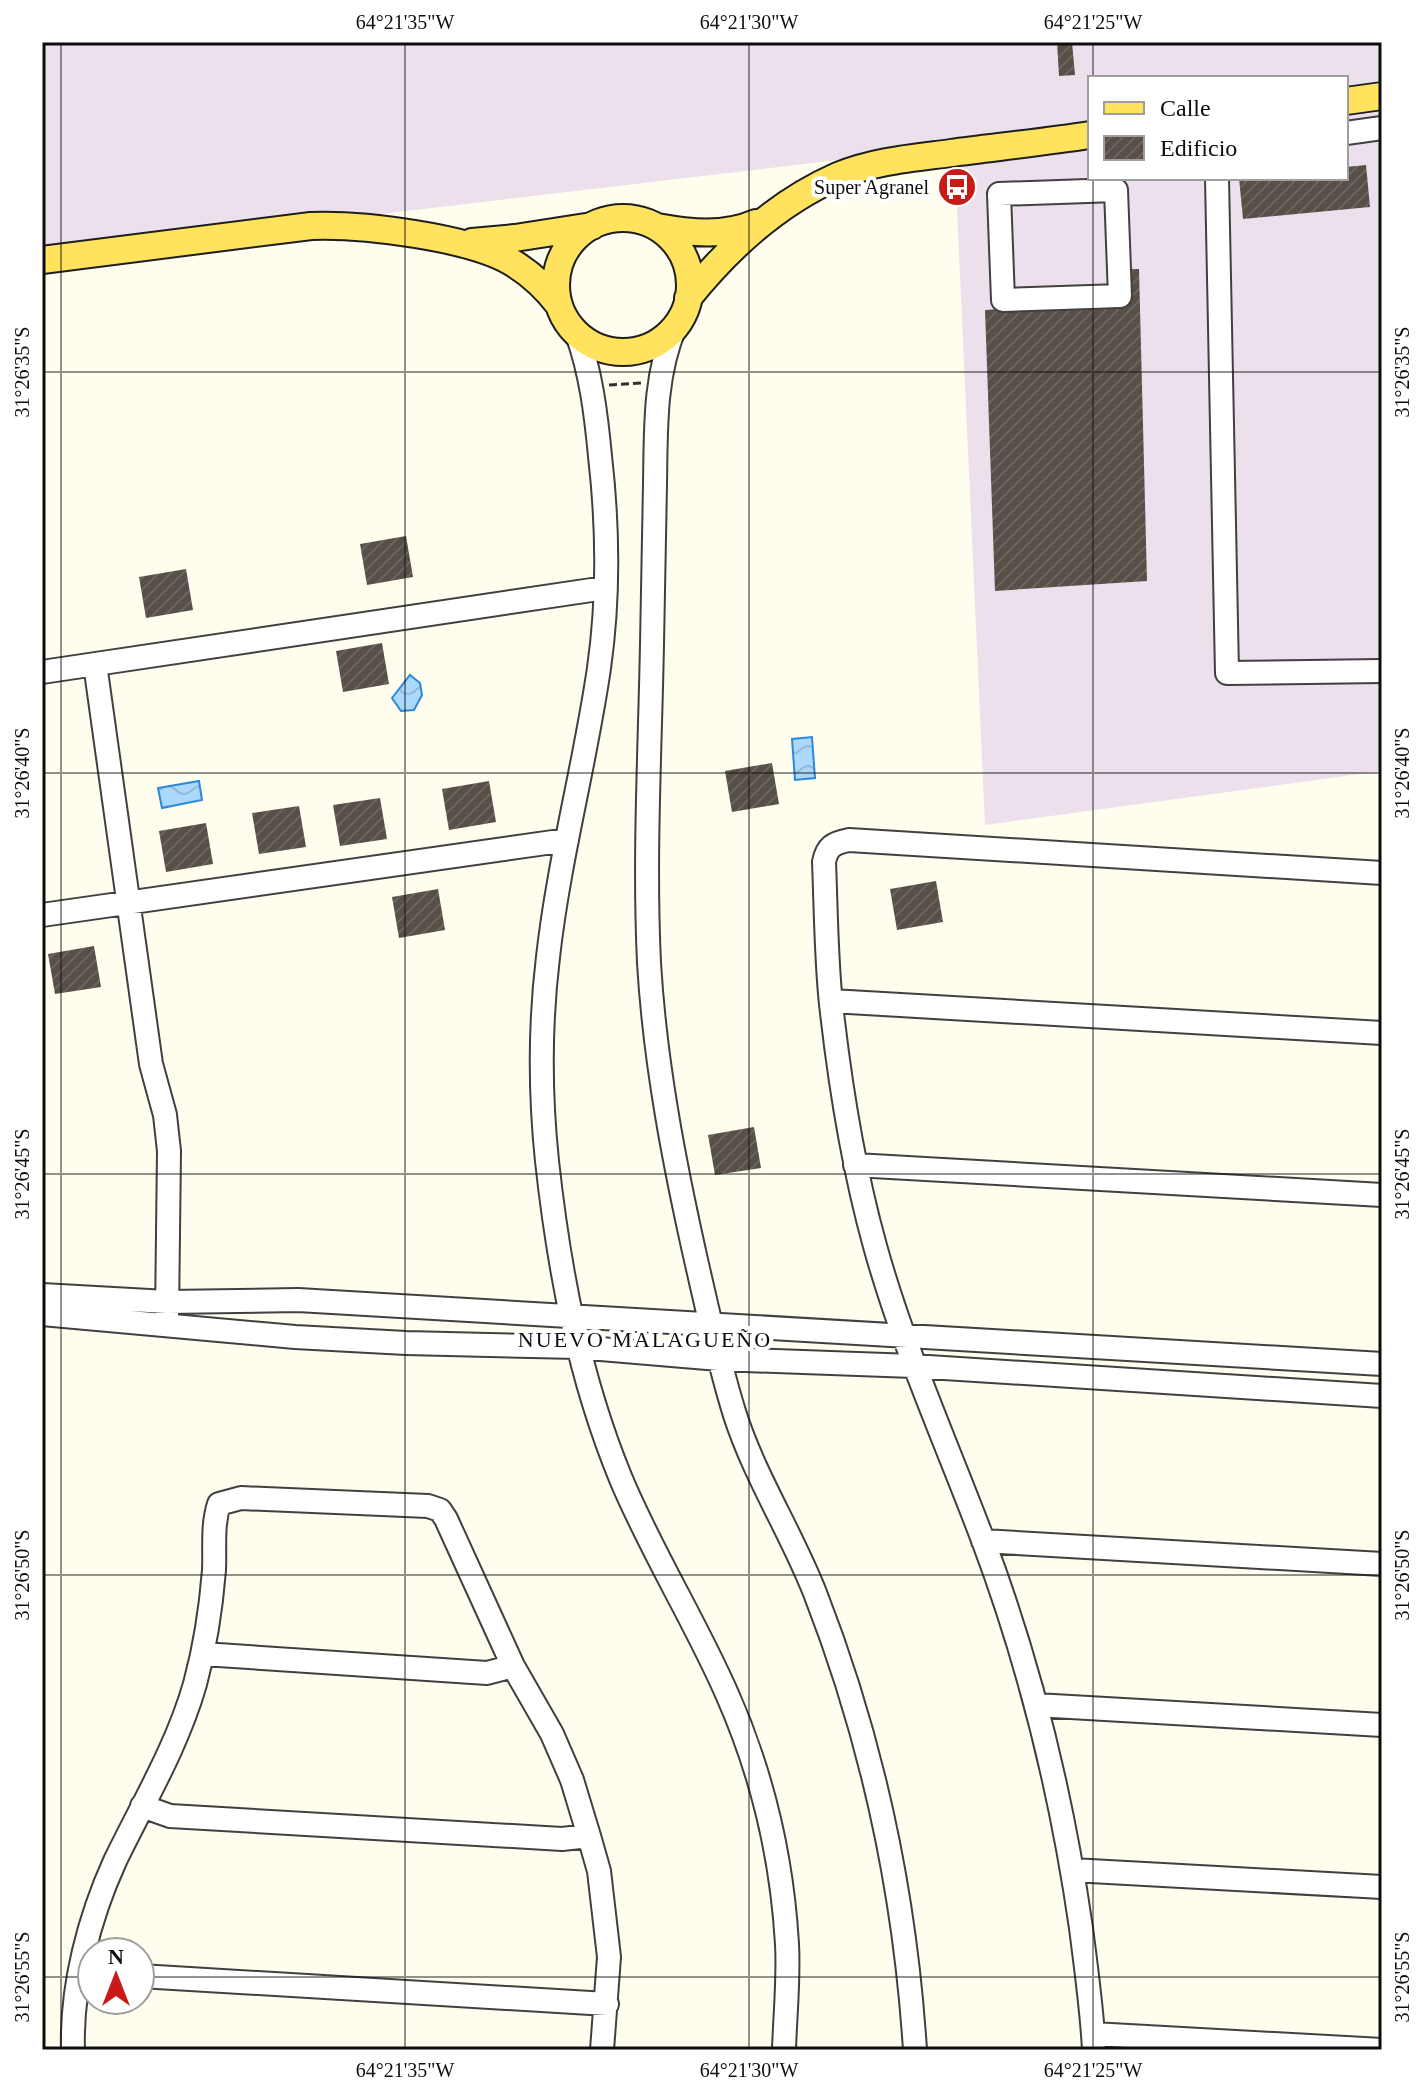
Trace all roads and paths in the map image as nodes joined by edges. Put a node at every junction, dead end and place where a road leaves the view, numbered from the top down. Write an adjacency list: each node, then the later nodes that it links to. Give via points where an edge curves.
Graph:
1 (1382, 96): 2 (main road)
2 (1348, 101)
3 (1382, 128): 4 (street)
4 (1348, 133)
5 (1088, 135): 8 (main road, via 873,165 839,176)
6 (1217, 180): 21 (street, via 1227,673)
7 (1116, 190): 7 (street, via 999,194 1003,300 1120,296)
8 (770, 217): 10 (main road, via 722,232); 13 (main road)
9 (592, 226): 10 (main road, via 624,218); 11 (main road, via 497,240); 14 (main road, via 573,240 561,259)
10 (656, 227): 13 (main road, via 684,257)
11 (441, 240): 12 (main road, via 356,225 311,226); 14 (main road, via 512,262)
12 (42, 260)
13 (688, 298): 15 (main road)
14 (559, 305): 16 (main road)
15 (675, 327): 16 (main road, via 659,341 628,351 595,346); 35 (street, via 657,400 649,944 669,1127)
16 (577, 334): 19 (street, via 588,371 604,489)
17 (641, 383): 18 (path)
18 (598, 386)
19 (605, 588): 20 (street); 23 (street, via 596,689)
20 (95, 664): 22 (street); 25 (street)
21 (1382, 671)
22 (42, 672)
23 (567, 840): 25 (street); 34 (street, via 547,960 543,1084 547,1157)
24 (1382, 873): 27 (street, via 836,843 826,850 824,862)
25 (128, 902): 26 (street); 32 (street, via 169,1151)
26 (42, 915)
27 (831, 1001): 28 (street); 29 (street)
28 (1382, 1033)
29 (855, 1165): 30 (street); 36 (street)
30 (1382, 1195)
31 (42, 1295): 32 (street)
32 (167, 1313): 33 (street); 34 (street, via 298,1300); 37 (street, via 295,1337)
33 (42, 1314)
34 (570, 1317): 35 (street); 37 (street)
35 (711, 1324): 36 (street); 38 (street)
36 (902, 1334): 39 (street); 40 (street)
37 (577, 1347): 38 (street); 59 (street, via 620,1476 728,1695 763,1794 787,1948)
38 (719, 1359): 40 (street); 60 (street, via 751,1458 818,1600 866,1748 901,1913)
39 (1382, 1364)
40 (913, 1366): 41 (street); 42 (street)
41 (1382, 1396)
42 (983, 1541): 43 (street); 46 (street)
43 (1382, 1564)
44 (203, 1654): 45 (street, via 487,1673); 45 (street, via 215,1515 219,1504 241,1498 440,1510); 48 (street, via 166,1761)
45 (513, 1666): 49 (street, via 552,1734)
46 (1036, 1705): 47 (street); 50 (street)
47 (1382, 1725)
48 (142, 1806): 49 (street, via 170,1816 562,1839); 52 (street, via 114,1864)
49 (589, 1836): 54 (street, via 606,1914)
50 (1072, 1870): 51 (street); 56 (street)
51 (1382, 1887)
52 (92, 1936)
53 (156, 1977): 54 (street)
54 (607, 2004): 58 (street)
55 (76, 2006): 57 (street)
56 (1094, 2042): 61 (street)
57 (73, 2050)
58 (602, 2050)
59 (784, 2050)
60 (915, 2050)
61 (1382, 2050)

